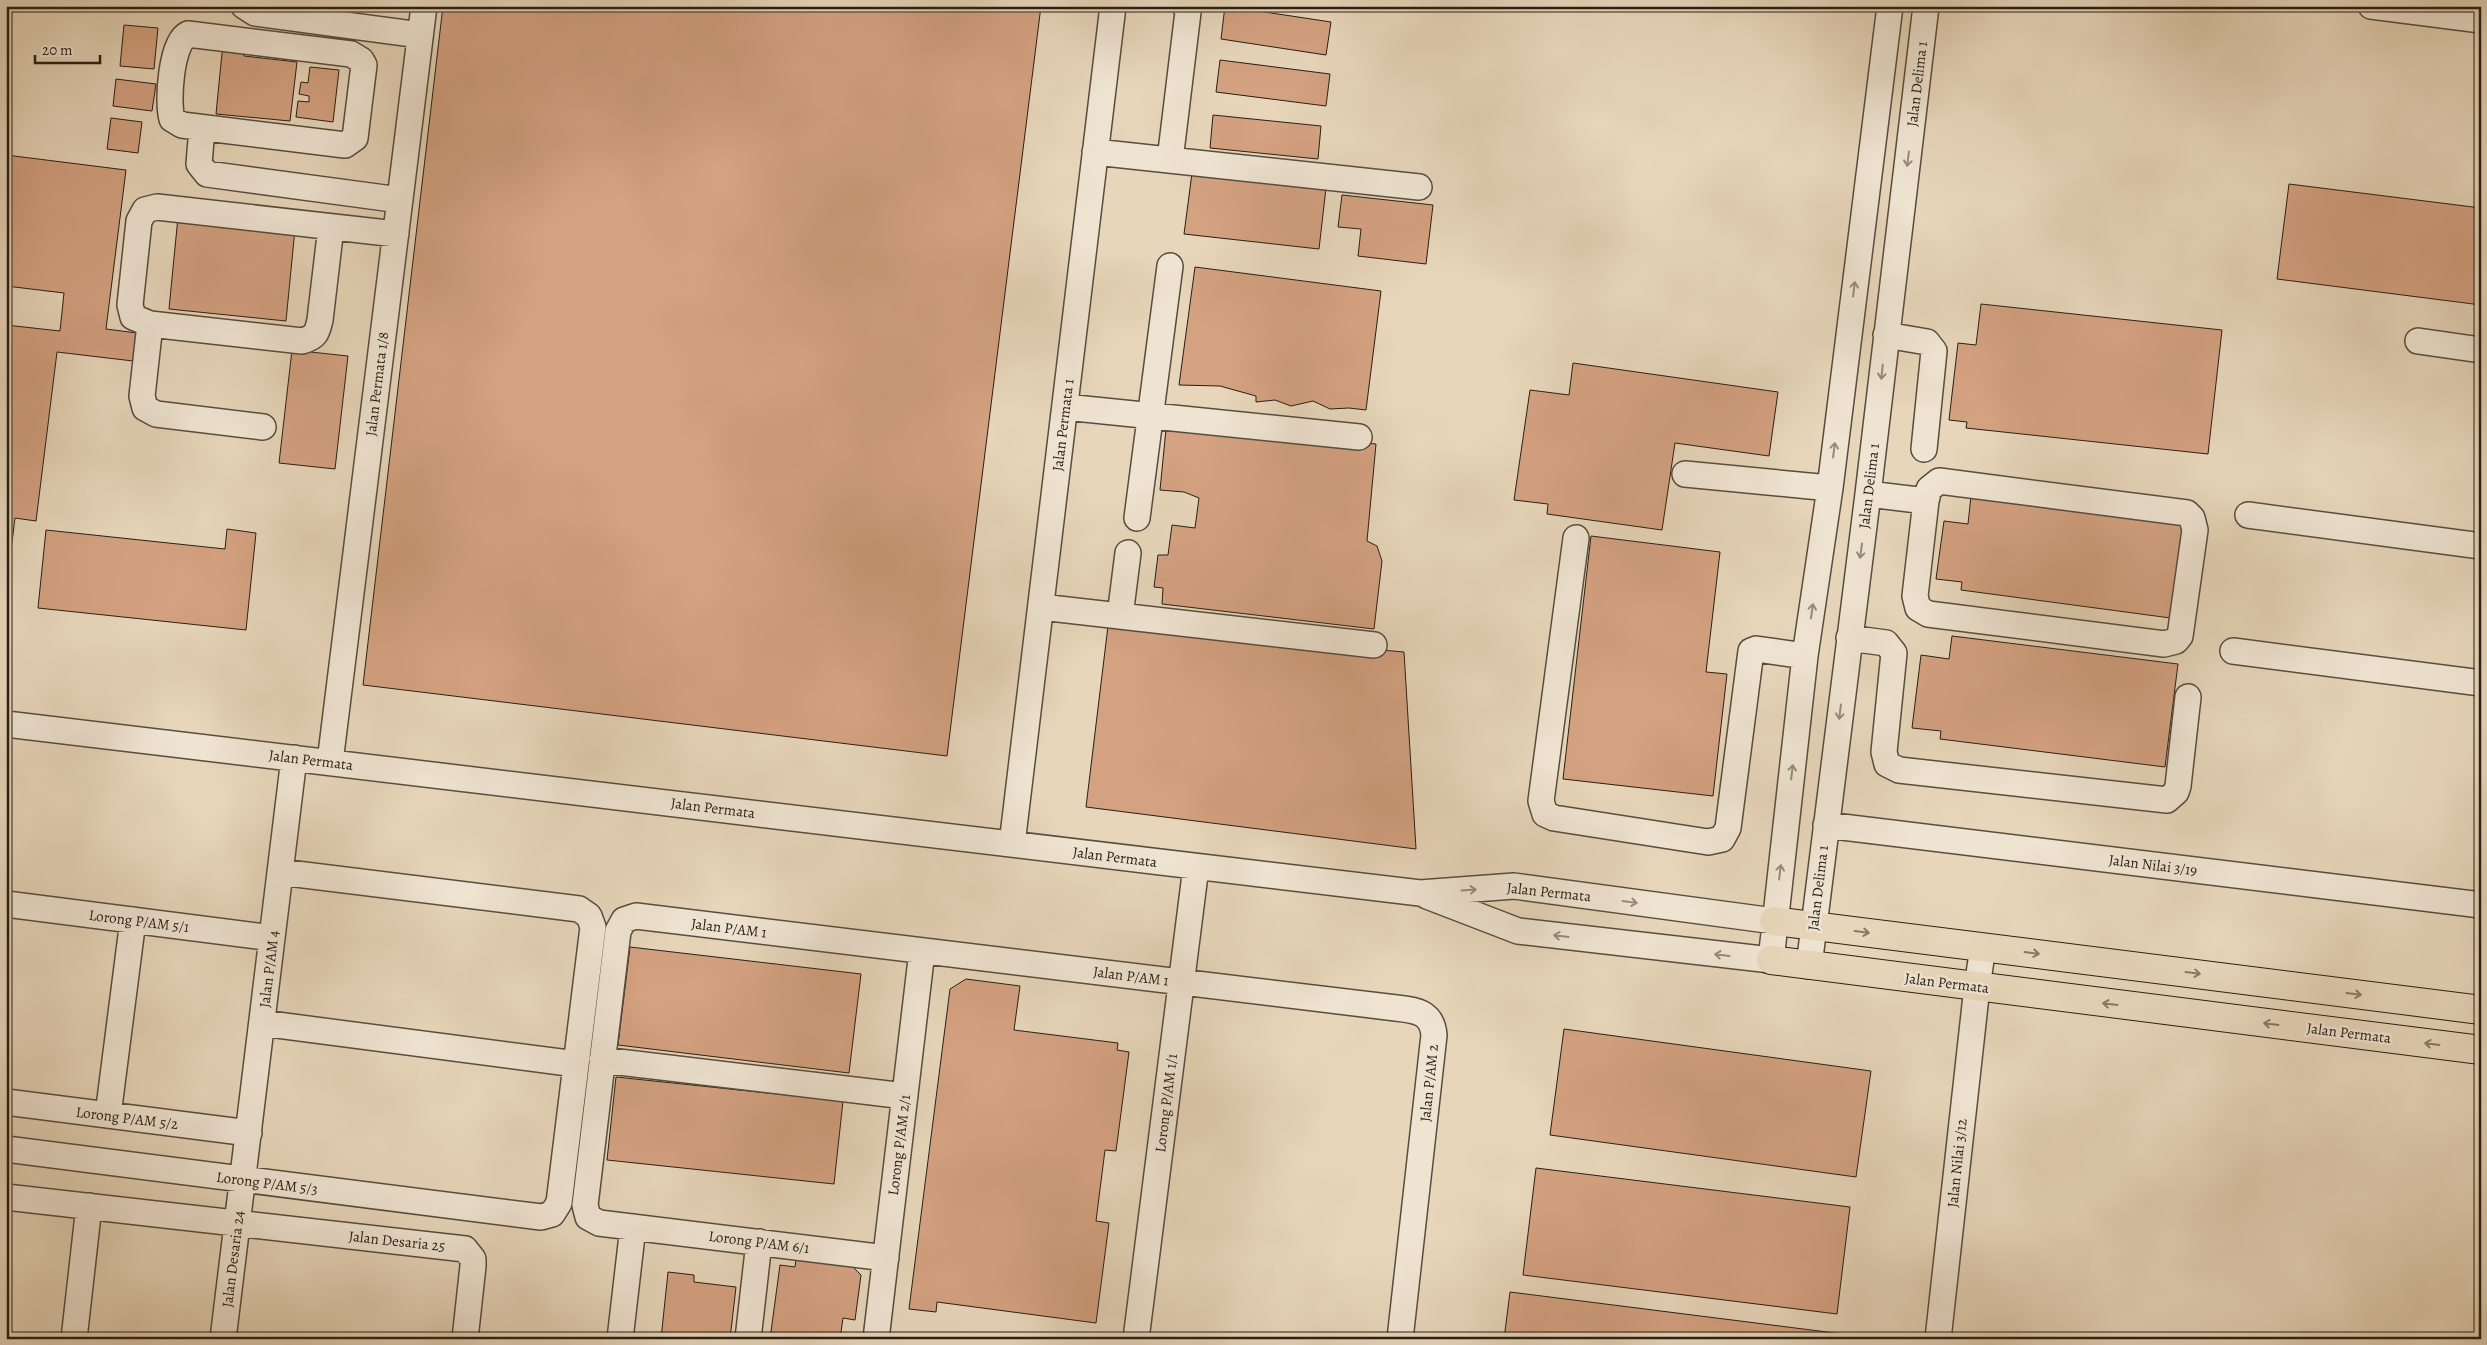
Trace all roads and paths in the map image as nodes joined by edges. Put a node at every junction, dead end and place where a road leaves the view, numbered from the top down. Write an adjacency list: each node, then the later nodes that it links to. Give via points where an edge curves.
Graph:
1 (244, 6): 9 (street, via 255,13)
2 (424, 6): 9 (street, Jalan Permata 1/8)
3 (1113, 6): 11 (street, Jalan Permata 1)
4 (1185, 6): 12 (street, via 1188,12)
5 (1890, 6): 28 (street, one-way to 5)
6 (1926, 6): 19 (street, Jalan Delima 1, one-way to 19)
7 (2372, 6): 8 (street)
8 (2481, 20)
9 (420, 35): 14 (street, Jalan Permata 1/8)
10 (202, 128): 10 (street, via 182,125 172,119 169,107 176,47 188,34 351,54 364,66 357,132 355,138 345,145); 14 (street, via 199,164 206,174)
11 (1096, 152): 12 (street); 22 (street, Jalan Permata 1)
12 (1170, 160): 13 (street)
13 (1419, 187)
14 (400, 200): 16 (street, Jalan Permata 1/8)
15 (331, 227): 16 (street); 18 (street, via 320,320 313,338 302,341); 18 (street, via 157,207 145,210 139,221 130,305 133,317)
16 (396, 234): 46 (street, Jalan Permata 1/8)
17 (1170, 266): 23 (street)
18 (150, 324): 24 (street, via 142,396 145,408 156,414)
19 (1886, 335): 26 (street, via 1927,342 1934,351); 29 (street, Jalan Delima 1, one-way to 29)
20 (2418, 340): 21 (street)
21 (2481, 350)
22 (1065, 407): 23 (street); 36 (street, Jalan Permata 1)
23 (1150, 416): 25 (street); 32 (street)
24 (263, 427)
25 (1359, 437)
26 (1924, 449)
27 (1685, 474): 28 (street)
28 (1830, 488): 41 (street, one-way to 28)
29 (1868, 494): 30 (street); 38 (street, Jalan Delima 1, one-way to 38)
30 (1926, 501): 30 (street, via 1930,489 1939,482 2187,513 2195,530 2180,636 2176,641 2164,644 1928,614 1918,608 1914,596)
31 (2248, 516): 34 (street)
32 (1136, 518)
33 (1576, 538): 41 (street, via 1541,801 1545,814 1708,842 1722,839 1728,828 1751,651)
34 (2481, 546)
35 (1128, 553): 37 (street)
36 (1041, 607): 37 (street); 48 (street, Jalan Permata 1)
37 (1120, 616): 39 (street)
38 (1849, 638): 43 (street, via 1886,643 1894,653 1884,752 1887,764 1899,770 2167,800 2178,786); 47 (street, Jalan Delima 1, one-way to 47)
39 (1374, 646)
40 (2233, 651): 42 (street)
41 (1805, 656): 55 (street, one-way to 41)
42 (2481, 683)
43 (2188, 697)
44 (6, 724): 45 (street, Jalan Permata)
45 (294, 758): 46 (street, Jalan Permata); 50 (street, Jalan P/AM 4)
46 (330, 762): 48 (street, Jalan Permata)
47 (1826, 826): 53 (street, Jalan Nilai 3/19); 56 (street, Jalan Delima 1)
48 (1012, 844): 49 (street, Jalan Permata)
49 (1196, 866): 51 (street, Jalan Permata); 62 (street, Lorong P/AM 1/1)
50 (280, 872): 57 (street, Jalan P/AM 4); 68 (street, Lorong P/AM 5/3, via 585,912 593,927)
51 (1420, 893): 55 (street, Jalan Permata, one-way to 55, via 1514,886); 60 (street, Jalan Permata, one-way to 51, via 1518,931)
52 (6, 904): 54 (street, Lorong P/AM 5/1)
53 (2481, 905)
54 (132, 920): 57 (street, Lorong P/AM 5/1); 71 (street)
55 (1774, 921): 56 (main road, Jalan Permata); 60 (street)
56 (1814, 926): 58 (main road, Jalan Permata, one-way to 58); 61 (street, Jalan Delima 1)
57 (272, 938): 65 (street, Jalan P/AM 4)
58 (1983, 946): 63 (street, Jalan Nilai 3/12); 64 (main road, Jalan Permata, one-way to 64)
59 (922, 951): 62 (street, Jalan P/AM 1); 67 (street, Jalan P/AM 1, via 630,917 618,930); 69 (street, Lorong P/AM 2/1)
60 (1771, 960): 61 (main road, Jalan Permata)
61 (1809, 966): 63 (main road, Jalan Permata)
62 (1181, 982): 87 (street, Lorong P/AM 1/1); 88 (street, Jalan P/AM 2, via 1414,1010 1429,1018 1434,1035)
63 (1977, 987): 66 (main road, Jalan Permata, one-way to 63); 89 (street, Jalan Nilai 3/12)
64 (2481, 1010)
65 (262, 1022): 68 (street); 72 (street, Jalan P/AM 4)
66 (2481, 1050)
67 (602, 1060): 69 (street); 78 (street, Jalan P/AM 1, via 586,1211 588,1217 599,1223)
68 (576, 1064): 74 (street, Lorong P/AM 5/3, via 559,1203 557,1210 547,1217)
69 (905, 1096): 80 (street, Lorong P/AM 2/1)
70 (6, 1102): 71 (street, Lorong P/AM 5/2)
71 (108, 1115): 72 (street, Lorong P/AM 5/2)
72 (248, 1133): 74 (street, Jalan P/AM 4)
73 (6, 1149): 74 (street, Lorong P/AM 5/3)
74 (243, 1180): 77 (street, Jalan Desaria 24)
75 (6, 1197): 76 (street)
76 (89, 1206): 77 (street); 81 (street)
77 (238, 1223): 82 (street, Jalan Desaria 24); 83 (street, Jalan Desaria 25, via 465,1249 474,1266)
78 (633, 1227): 79 (street, Lorong P/AM 6/1); 84 (street)
79 (759, 1242): 80 (street, Lorong P/AM 6/1); 85 (street)
80 (886, 1258): 86 (street, Lorong P/AM 2/1)
81 (74, 1339)
82 (224, 1339)
83 (465, 1339)
84 (620, 1339)
85 (748, 1339)
86 (876, 1339)
87 (1136, 1339)
88 (1400, 1339)
89 (1938, 1339)

